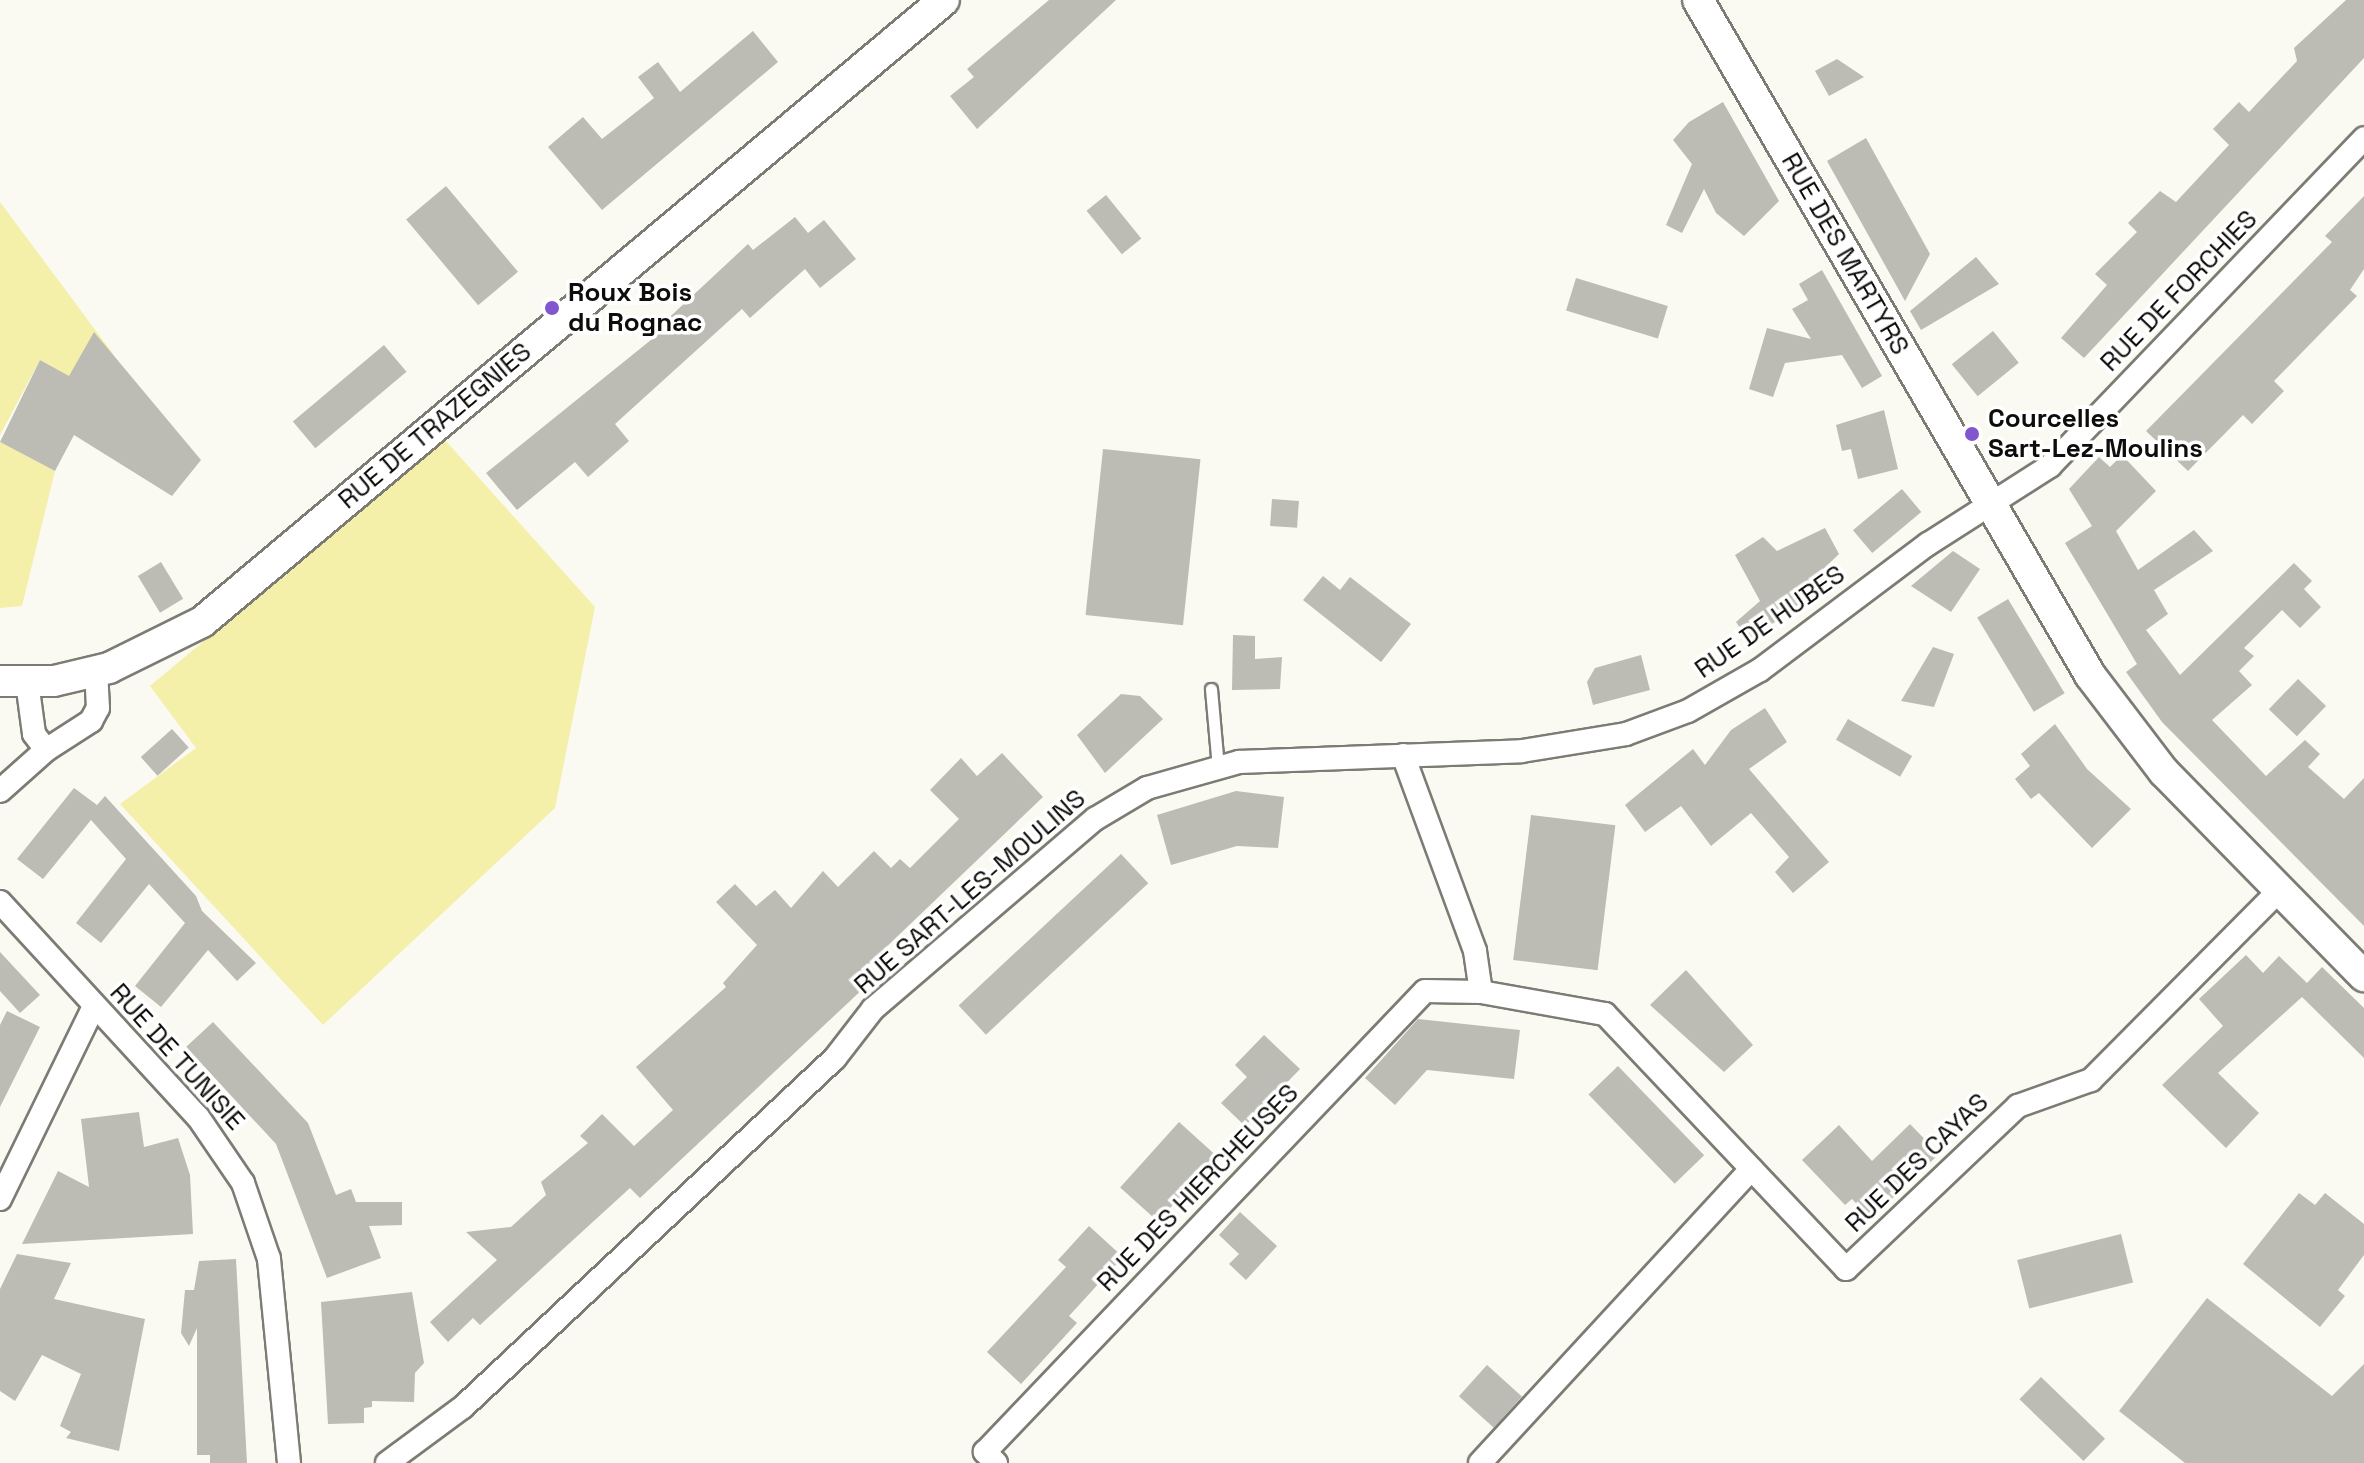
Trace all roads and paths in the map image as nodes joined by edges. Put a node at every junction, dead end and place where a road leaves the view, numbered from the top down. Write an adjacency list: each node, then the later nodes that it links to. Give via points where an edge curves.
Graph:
1 (944, 0): 5 (main road, RUE DE TRAZEGNIES, via 202,622 147,653)
2 (1698, 0): 4 (main road, RUE DES MARTYRS)
3 (2364, 138): 4 (street, RUE DE FORCHIES, via 2050,466)
4 (1992, 508): 8 (street, RUE DE HUBES, via 1928,544 1760,670 1688,711 1626,734); 13 (main road, RUE DES MARTYRS, via 2072,647 2145,751)
5 (96, 672): 6 (main road, RUE DE TRAZEGNIES); 9 (street, via 98,708 91,721)
6 (14, 682): 9 (street, via 34,734)
7 (1211, 689): 11 (lane)
8 (1563, 746): 10 (street, RUE SART-LES-MOULINS)
9 (46, 750): 12 (street)
10 (1403, 755): 11 (street, RUE SART-LES-MOULINS, via 1271,757); 16 (street, via 1475,951)
11 (1218, 767): 21 (street, RUE SART-LES-MOULINS, via 1147,788 1057,848 993,912 873,1009 835,1058 498,1375)
12 (0, 791)
13 (2280, 890): 15 (main road, RUE DES MARTYRS); 18 (street, RUE DES CAYAS, via 2091,1080 2018,1106 1846,1269)
14 (0, 902): 17 (street, RUE DE TUNISIE)
15 (2364, 976)
16 (1481, 992): 18 (street, RUE DES CAYAS, via 1605,1014); 22 (street, RUE DES HIERCHEUSES, via 1425,991 985,1452)
17 (94, 1006): 19 (street); 20 (street, RUE DE TUNISIE, via 208,1129 243,1183 269,1259)
18 (1751, 1169): 23 (street)
19 (0, 1199)
20 (289, 1463)
21 (387, 1463)
22 (996, 1463)
23 (1480, 1463)

